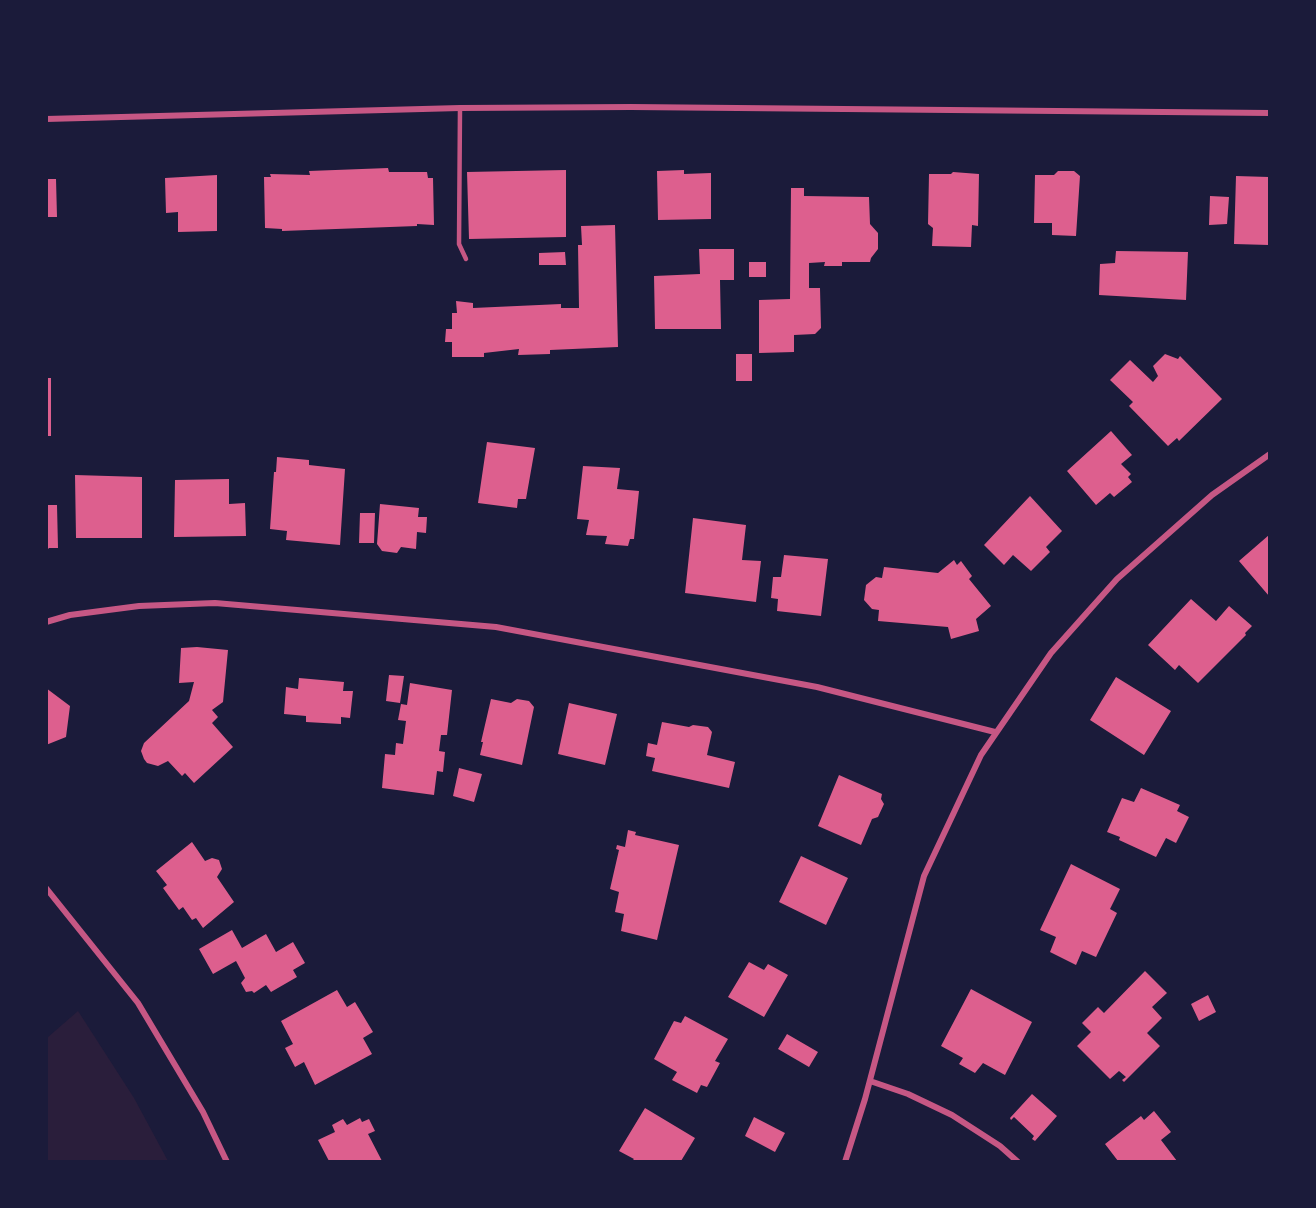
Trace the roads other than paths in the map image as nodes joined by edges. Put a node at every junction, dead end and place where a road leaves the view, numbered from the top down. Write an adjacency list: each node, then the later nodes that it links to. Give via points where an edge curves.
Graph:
1 (460, 108): 2 (street); 3 (street); 4 (lane, via 459,244)
2 (1269, 113)
3 (46, 118)
4 (466, 259)
5 (1269, 454): 7 (street, via 1212,495 1117,579 1051,653)
6 (46, 622): 7 (street, via 139,606 214,603 496,627 816,687)
7 (995, 732): 9 (street, via 924,876)
8 (46, 888): 10 (street, via 138,1004 203,1112)
9 (870, 1081): 11 (street); 12 (street, via 952,1115)
10 (227, 1161)
11 (845, 1161)
12 (1018, 1161)

